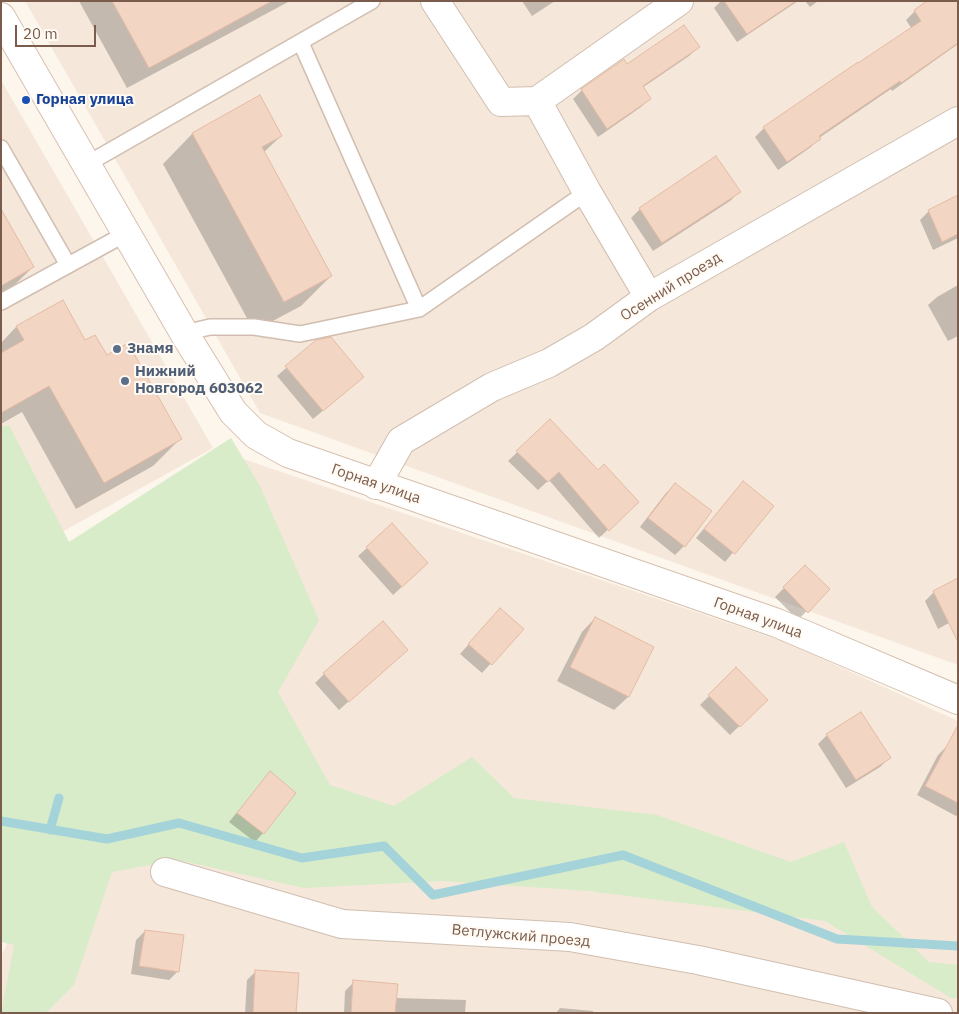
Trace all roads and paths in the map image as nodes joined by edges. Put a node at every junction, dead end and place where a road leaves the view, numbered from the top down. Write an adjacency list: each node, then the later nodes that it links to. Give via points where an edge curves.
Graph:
1 (372, 1): 5 (lane)
2 (435, 1): 6 (street, via 501,102)
3 (679, 1): 6 (street)
4 (1, 17): 9 (street, Горная улица)
5 (301, 43): 9 (lane); 15 (lane)
6 (537, 101): 10 (street)
7 (958, 121): 13 (street, Осенний проезд)
8 (1, 148): 12 (lane)
9 (87, 164): 11 (street, Горная улица)
10 (587, 192): 13 (street); 15 (lane)
11 (126, 233): 12 (lane); 16 (street, Горная улица)
12 (68, 266): 14 (lane)
13 (649, 297): 17 (street, Осенний проезд, via 594,338 549,363 492,387 401,441)
14 (1, 302)
15 (419, 309): 16 (lane, via 300,334 254,327 210,327)
16 (184, 333): 17 (street, Горная улица, via 233,412 256,435 288,453)
17 (376, 485): 18 (street, Горная улица, via 776,623)
18 (958, 700)
19 (165, 872): 20 (street, Ветлужский проезд, via 342,924 570,937 698,960)
20 (938, 1013)

